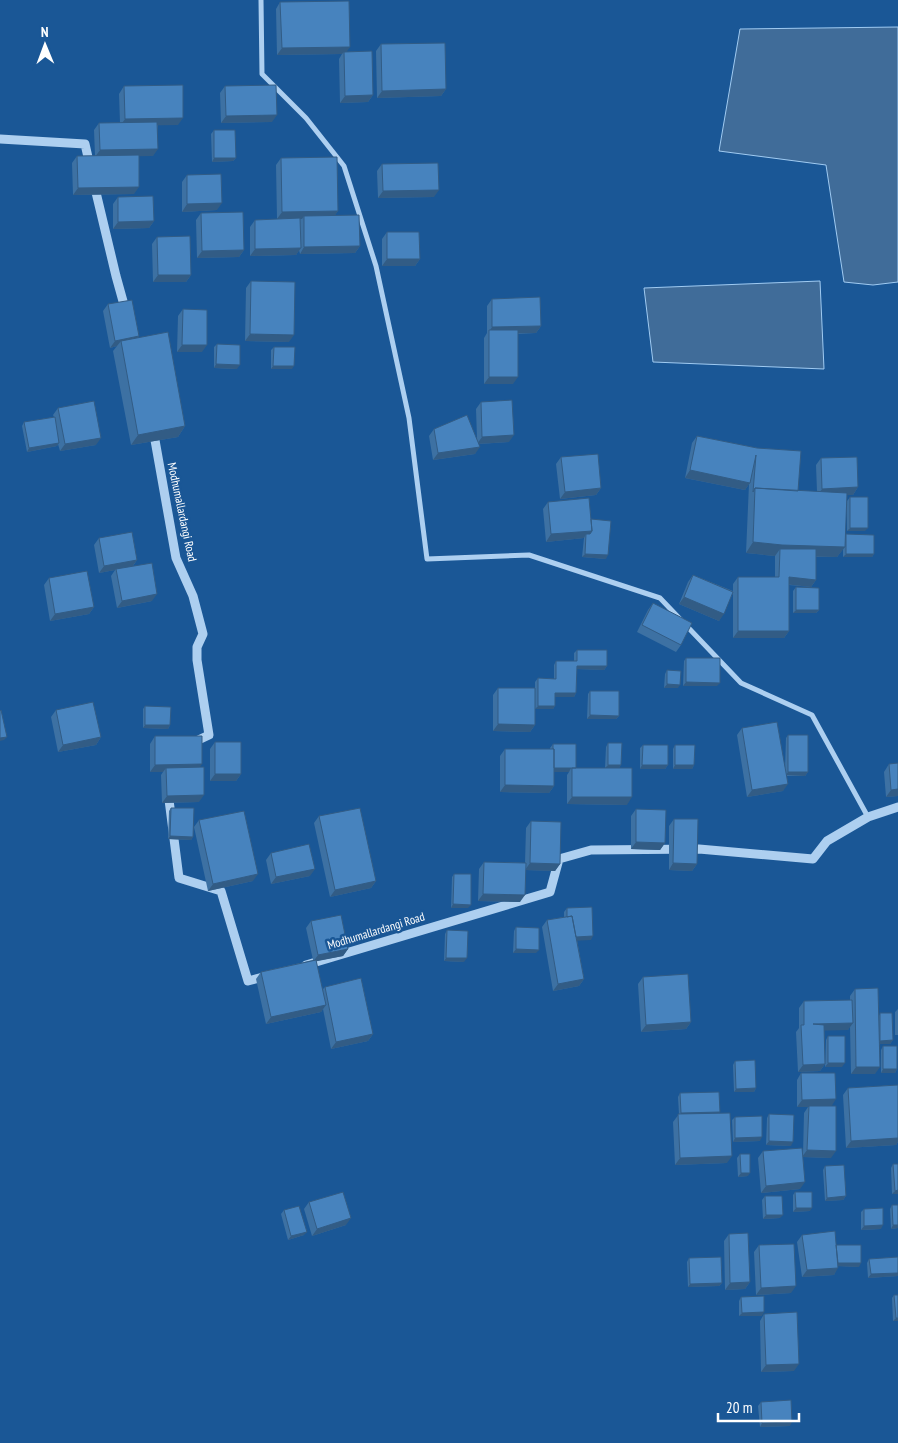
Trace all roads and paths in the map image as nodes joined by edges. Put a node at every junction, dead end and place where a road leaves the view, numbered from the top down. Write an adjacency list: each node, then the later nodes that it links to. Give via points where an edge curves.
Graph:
1 (261, 0): 8 (street, via 262,74 306,118 344,166 376,266 410,418 428,558 529,554 660,598 741,683 812,715)
2 (0, 140): 3 (street, via 85,144)
3 (128, 319)
4 (151, 420): 5 (street, Modhumallardangi Road, via 176,558 193,596 203,634 197,647 197,660 209,735)
5 (187, 746)
6 (168, 785): 10 (street, via 179,878 221,891 248,981)
7 (898, 807): 8 (street, Modhumallardangi Road)
8 (868, 817): 9 (street, Modhumallardangi Road, via 827,841 813,859 699,849 591,850 559,859 550,892)
9 (294, 969)
10 (275, 974)

